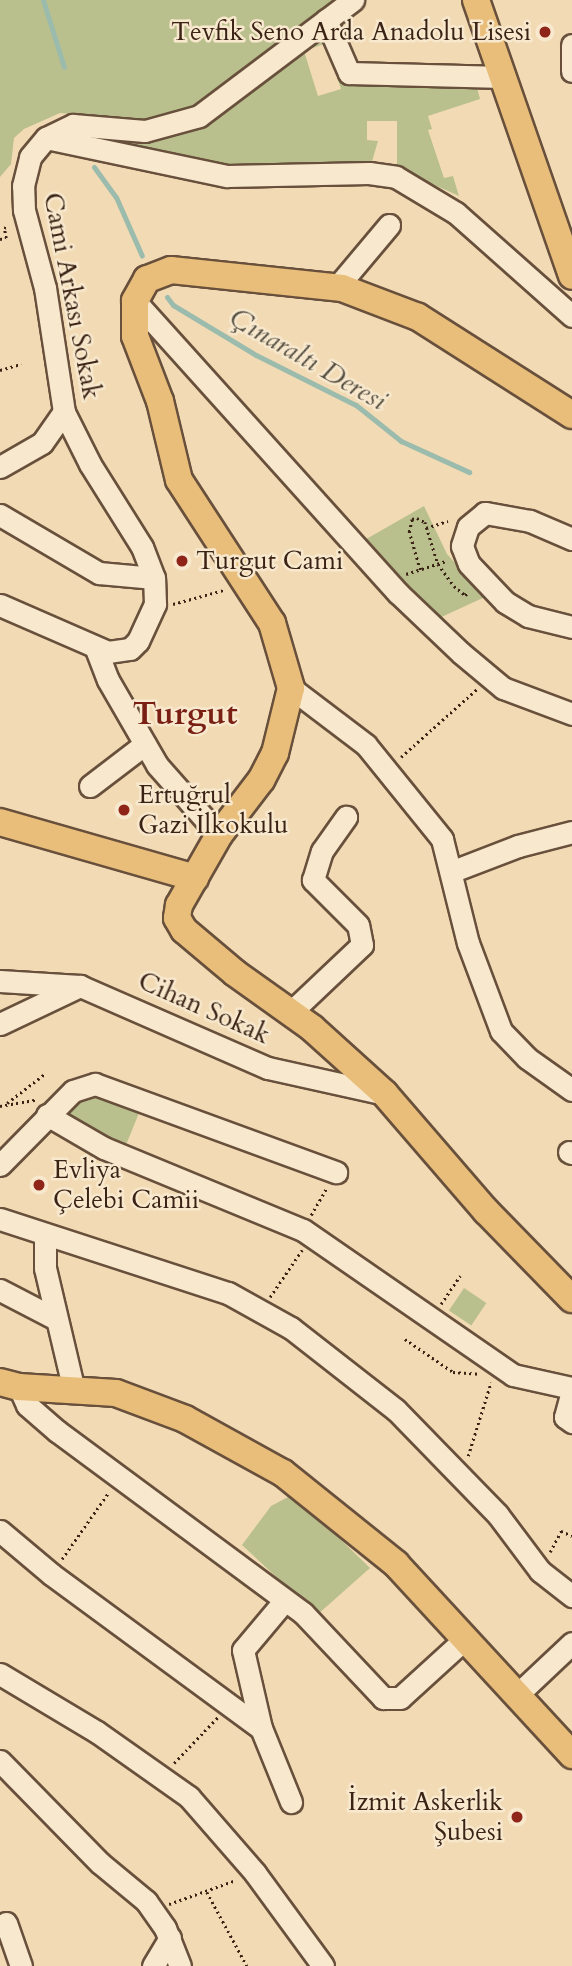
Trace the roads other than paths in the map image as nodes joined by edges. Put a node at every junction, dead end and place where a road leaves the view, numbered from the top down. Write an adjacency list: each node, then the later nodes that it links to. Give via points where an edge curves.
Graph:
1 (354, 0): 3 (street)
2 (475, 0): 6 (main road)
3 (326, 20): 6 (street, via 349,73); 7 (street, via 213,106 183,123 145,131 73,125)
4 (572, 45): 5 (street)
5 (572, 71)
6 (503, 78): 9 (main road)
7 (46, 138): 12 (street, via 227,176 369,173 396,177 456,213); 13 (street, Cami Arkası Sokak, via 30,157 23,186 24,210 45,288)
8 (388, 225): 10 (street)
9 (572, 276)
10 (337, 287): 11 (main road, via 171,270 147,279); 14 (main road, via 418,317)
11 (135, 301): 22 (main road, via 135,336 160,401 179,480 280,639); 23 (street, via 386,580 490,678 517,695)
12 (572, 316)
13 (64, 412): 15 (street, via 42,443); 18 (street, Cami Arkası Sokak, via 90,464 133,529)
14 (572, 415)
15 (0, 467)
16 (0, 515): 18 (street, via 99,573)
17 (572, 540): 20 (street, via 530,521 485,513 467,527 464,556 505,602 528,615)
18 (154, 578): 21 (street, Cami Arkası Sokak, via 154,609 145,634 130,649)
19 (0, 605): 21 (street)
20 (572, 627)
21 (96, 649): 24 (street, via 108,680)
22 (291, 688): 29 (main road, via 275,753); 30 (street, via 329,714 388,769 442,839)
23 (572, 714)
24 (145, 744): 25 (street); 29 (street, via 157,765)
25 (90, 786)
26 (346, 817): 34 (street, via 322,851 313,880 358,925 362,945)
27 (0, 822): 31 (main road)
28 (572, 832): 30 (street, via 518,846)
29 (219, 835): 31 (main road)
30 (453, 871): 36 (street, via 468,943 501,1031 510,1044)
31 (195, 878): 34 (main road, via 179,905 177,918 184,930)
32 (0, 981): 33 (street, Cihan Sokak)
33 (80, 986): 35 (street); 37 (street, Cihan Sokak, via 268,1068)
34 (290, 1013): 37 (main road)
35 (0, 1024)
36 (569, 1084)
37 (385, 1094): 44 (main road, via 486,1211)
38 (50, 1113): 39 (street); 40 (street, via 78,1088 106,1087); 47 (street, via 104,1149 307,1233 432,1319 503,1376)
39 (0, 1165)
40 (336, 1172)
41 (0, 1219): 42 (street)
42 (45, 1235): 45 (street, via 45,1268); 51 (street, via 221,1291 262,1309 396,1410 498,1515 540,1571)
43 (0, 1290): 45 (street)
44 (572, 1299)
45 (56, 1319): 48 (street)
46 (9, 1385): 48 (main road); 52 (street, via 35,1413)
47 (572, 1389): 49 (street, via 565,1417)
48 (75, 1391): 53 (main road, via 116,1393 160,1409 283,1473 396,1564)
49 (572, 1422)
50 (0, 1531): 57 (street, via 51,1574)
51 (572, 1596)
52 (285, 1600): 53 (street, via 388,1701 400,1698); 57 (street, via 243,1650)
53 (467, 1638): 56 (main road)
54 (572, 1643): 56 (street)
55 (0, 1674): 66 (street, via 162,1775 189,1797 256,1873)
56 (519, 1693): 58 (main road)
57 (261, 1728): 60 (street)
58 (572, 1755)
59 (0, 1761): 62 (street, via 153,1909)
60 (291, 1802)
61 (6, 1923): 63 (street)
62 (170, 1938): 64 (street); 65 (street)
63 (21, 1966)
64 (153, 1966)
65 (180, 1966)
66 (323, 1966)

